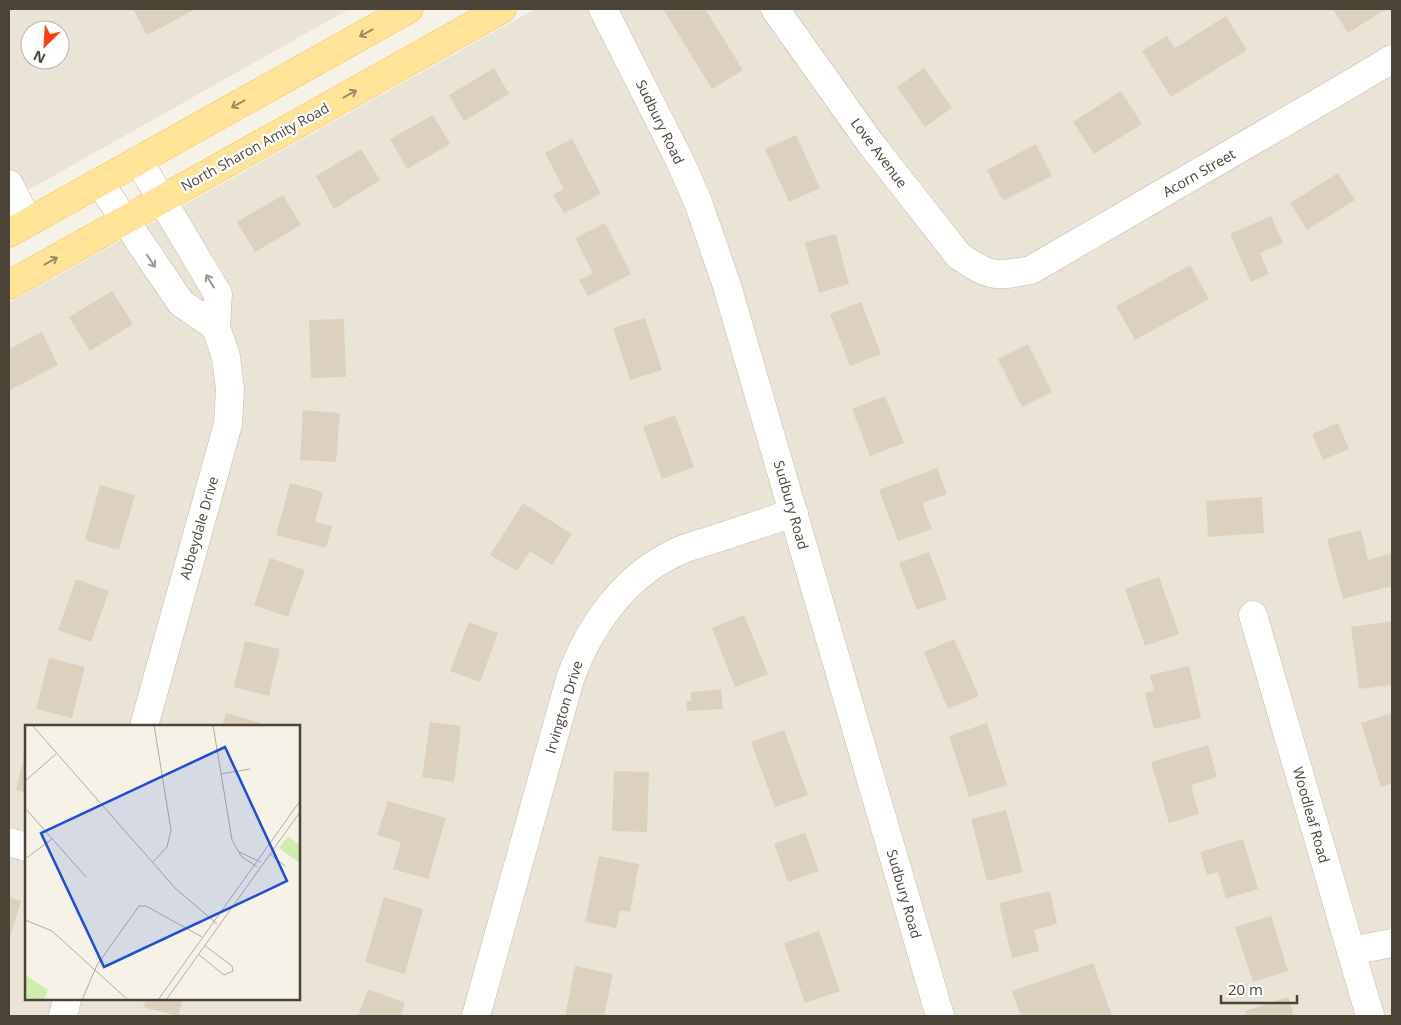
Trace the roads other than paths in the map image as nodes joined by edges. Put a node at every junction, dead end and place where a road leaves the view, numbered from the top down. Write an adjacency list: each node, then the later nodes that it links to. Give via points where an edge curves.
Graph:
1 (409, 9): 6 (main road, one-way to 6)
2 (502, 9): 9 (main road, North Sharon Amity Road, one-way to 2)
3 (603, 9): 15 (street, Sudbury Road, via 698,202 727,286)
4 (775, 9): 12 (street, Love Avenue, via 870,144 959,256 978,269)
5 (1392, 59): 12 (street, Acorn Street, via 1030,270)
6 (138, 160): 7 (main road); 9 (street, Abbeydale Drive)
7 (99, 182): 10 (street); 11 (main road)
8 (9, 184): 11 (street)
9 (161, 199): 10 (main road, North Sharon Amity Road); 14 (street, Abbeydale Drive, one-way to 9, via 218,294)
10 (124, 220): 13 (main road, North Sharon Amity Road, one-way to 10); 14 (street, one-way to 14, via 180,303)
11 (18, 227)
12 (1001, 276)
13 (9, 284)
14 (216, 327): 17 (street, Abbeydale Drive, via 226,358 230,389 228,424)
15 (794, 513): 24 (street, Irvington Drive, via 681,551 649,569 622,592 596,625 570,679); 25 (street, Sudbury Road)
16 (1253, 615): 21 (street, Woodleaf Road)
17 (144, 725)
18 (9, 842): 19 (street)
19 (25, 847)
20 (1392, 943): 21 (street)
21 (1351, 951): 26 (street, Woodleaf Road)
22 (67, 1000): 23 (street)
23 (62, 1016)
24 (476, 1016)
25 (940, 1016)
26 (1370, 1016)

